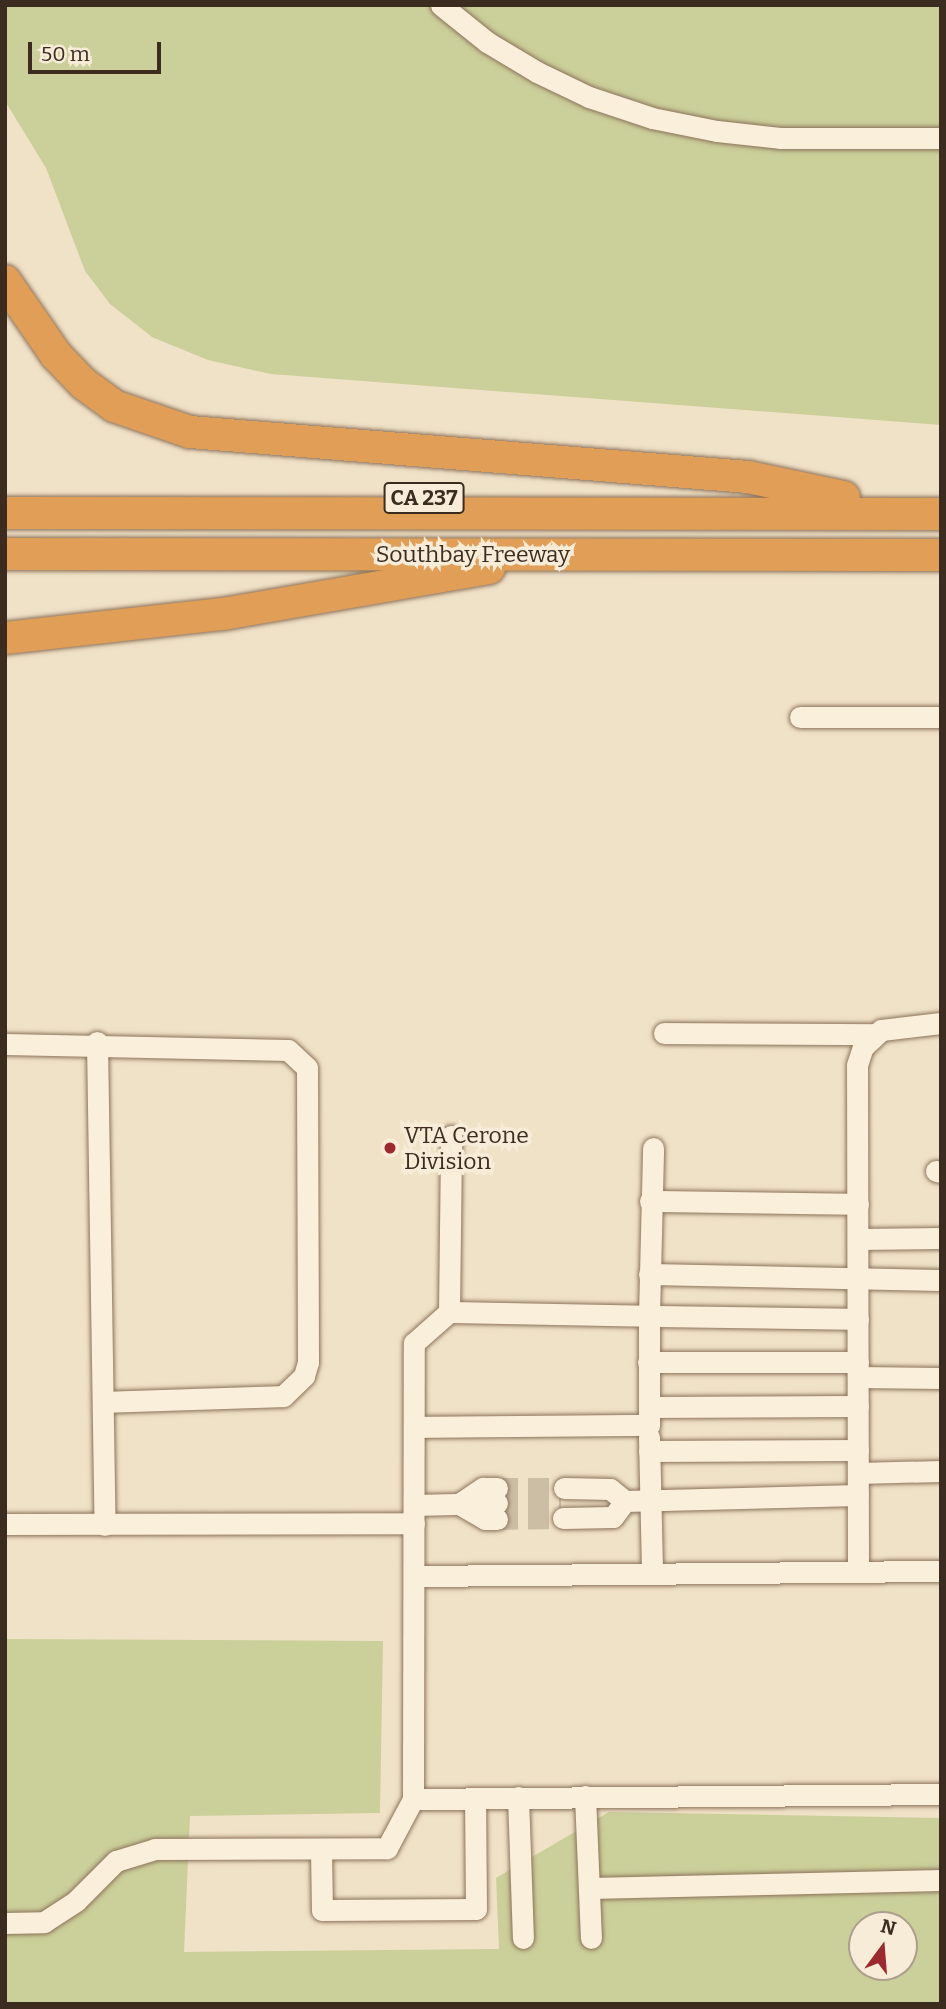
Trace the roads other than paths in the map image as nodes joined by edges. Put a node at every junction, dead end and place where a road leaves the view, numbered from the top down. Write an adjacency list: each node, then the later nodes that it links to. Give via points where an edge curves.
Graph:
1 (440, 5): 2 (lane, via 487,42 537,72 589,97 652,118 780,138)
2 (941, 138)
3 (5, 281): 4 (highway, via 56,355 83,384 114,406 190,432 748,477)
4 (844, 497): 5 (highway, CA 237); 6 (highway, CA 237)
5 (941, 497)
6 (5, 499)
7 (5, 513): 8 (highway)
8 (941, 514)
9 (5, 554): 10 (highway, Southbay Freeway)
10 (569, 554): 11 (highway, Southbay Freeway); 12 (highway, via 223,614)
11 (941, 555)
12 (5, 638)
13 (941, 716): 14 (lane)
14 (800, 717)
15 (941, 1023): 17 (lane)
16 (664, 1033): 17 (lane)
17 (874, 1034): 23 (lane, via 857,1065)
18 (97, 1042): 19 (lane); 35 (lane); 35 (lane, via 288,1050 300,1059 310,1082 308,1362 293,1389 283,1396)
19 (5, 1044)
20 (451, 1136): 29 (lane)
21 (653, 1148): 22 (lane)
22 (650, 1201): 23 (lane); 26 (lane)
23 (858, 1204): 25 (lane)
24 (941, 1238): 25 (lane)
25 (858, 1239): 27 (lane)
26 (649, 1274): 27 (lane); 30 (lane)
27 (858, 1278): 28 (lane); 31 (lane)
28 (941, 1280)
29 (449, 1312): 30 (lane); 38 (lane, via 414,1343)
30 (649, 1316): 31 (lane); 32 (lane)
31 (858, 1319): 33 (lane)
32 (648, 1362): 33 (lane); 37 (lane)
33 (858, 1370): 34 (lane); 36 (lane)
34 (941, 1378)
35 (103, 1402): 49 (lane)
36 (858, 1406): 37 (lane); 39 (lane)
37 (649, 1416): 38 (lane); 40 (lane)
38 (414, 1427): 47 (lane)
39 (858, 1450): 40 (lane); 42 (lane)
40 (649, 1451): 44 (lane)
41 (941, 1471): 42 (lane)
42 (858, 1473): 43 (lane)
43 (858, 1495): 44 (lane); 51 (lane)
44 (651, 1500): 45 (lane); 52 (lane)
45 (625, 1501): 45 (lane, via 610,1489 563,1503 613,1517)
46 (459, 1504): 46 (lane, via 483,1488 497,1503 485,1518); 47 (lane)
47 (414, 1514): 49 (lane); 53 (lane)
48 (5, 1524): 49 (lane)
49 (105, 1525)
50 (941, 1571): 51 (lane)
51 (858, 1572): 52 (lane)
52 (652, 1573): 53 (lane)
53 (416, 1576): 58 (lane)
54 (941, 1794): 55 (lane)
55 (585, 1796): 56 (lane); 61 (lane)
56 (518, 1797): 57 (lane); 63 (lane)
57 (475, 1798): 58 (lane); 59 (lane, via 476,1909 322,1910)
58 (413, 1800): 59 (lane, via 387,1848)
59 (321, 1849): 62 (lane, via 155,1849 116,1861 76,1901 44,1922)
60 (941, 1880): 61 (lane)
61 (589, 1888): 64 (lane)
62 (5, 1923)
63 (523, 1938)
64 (591, 1938)

